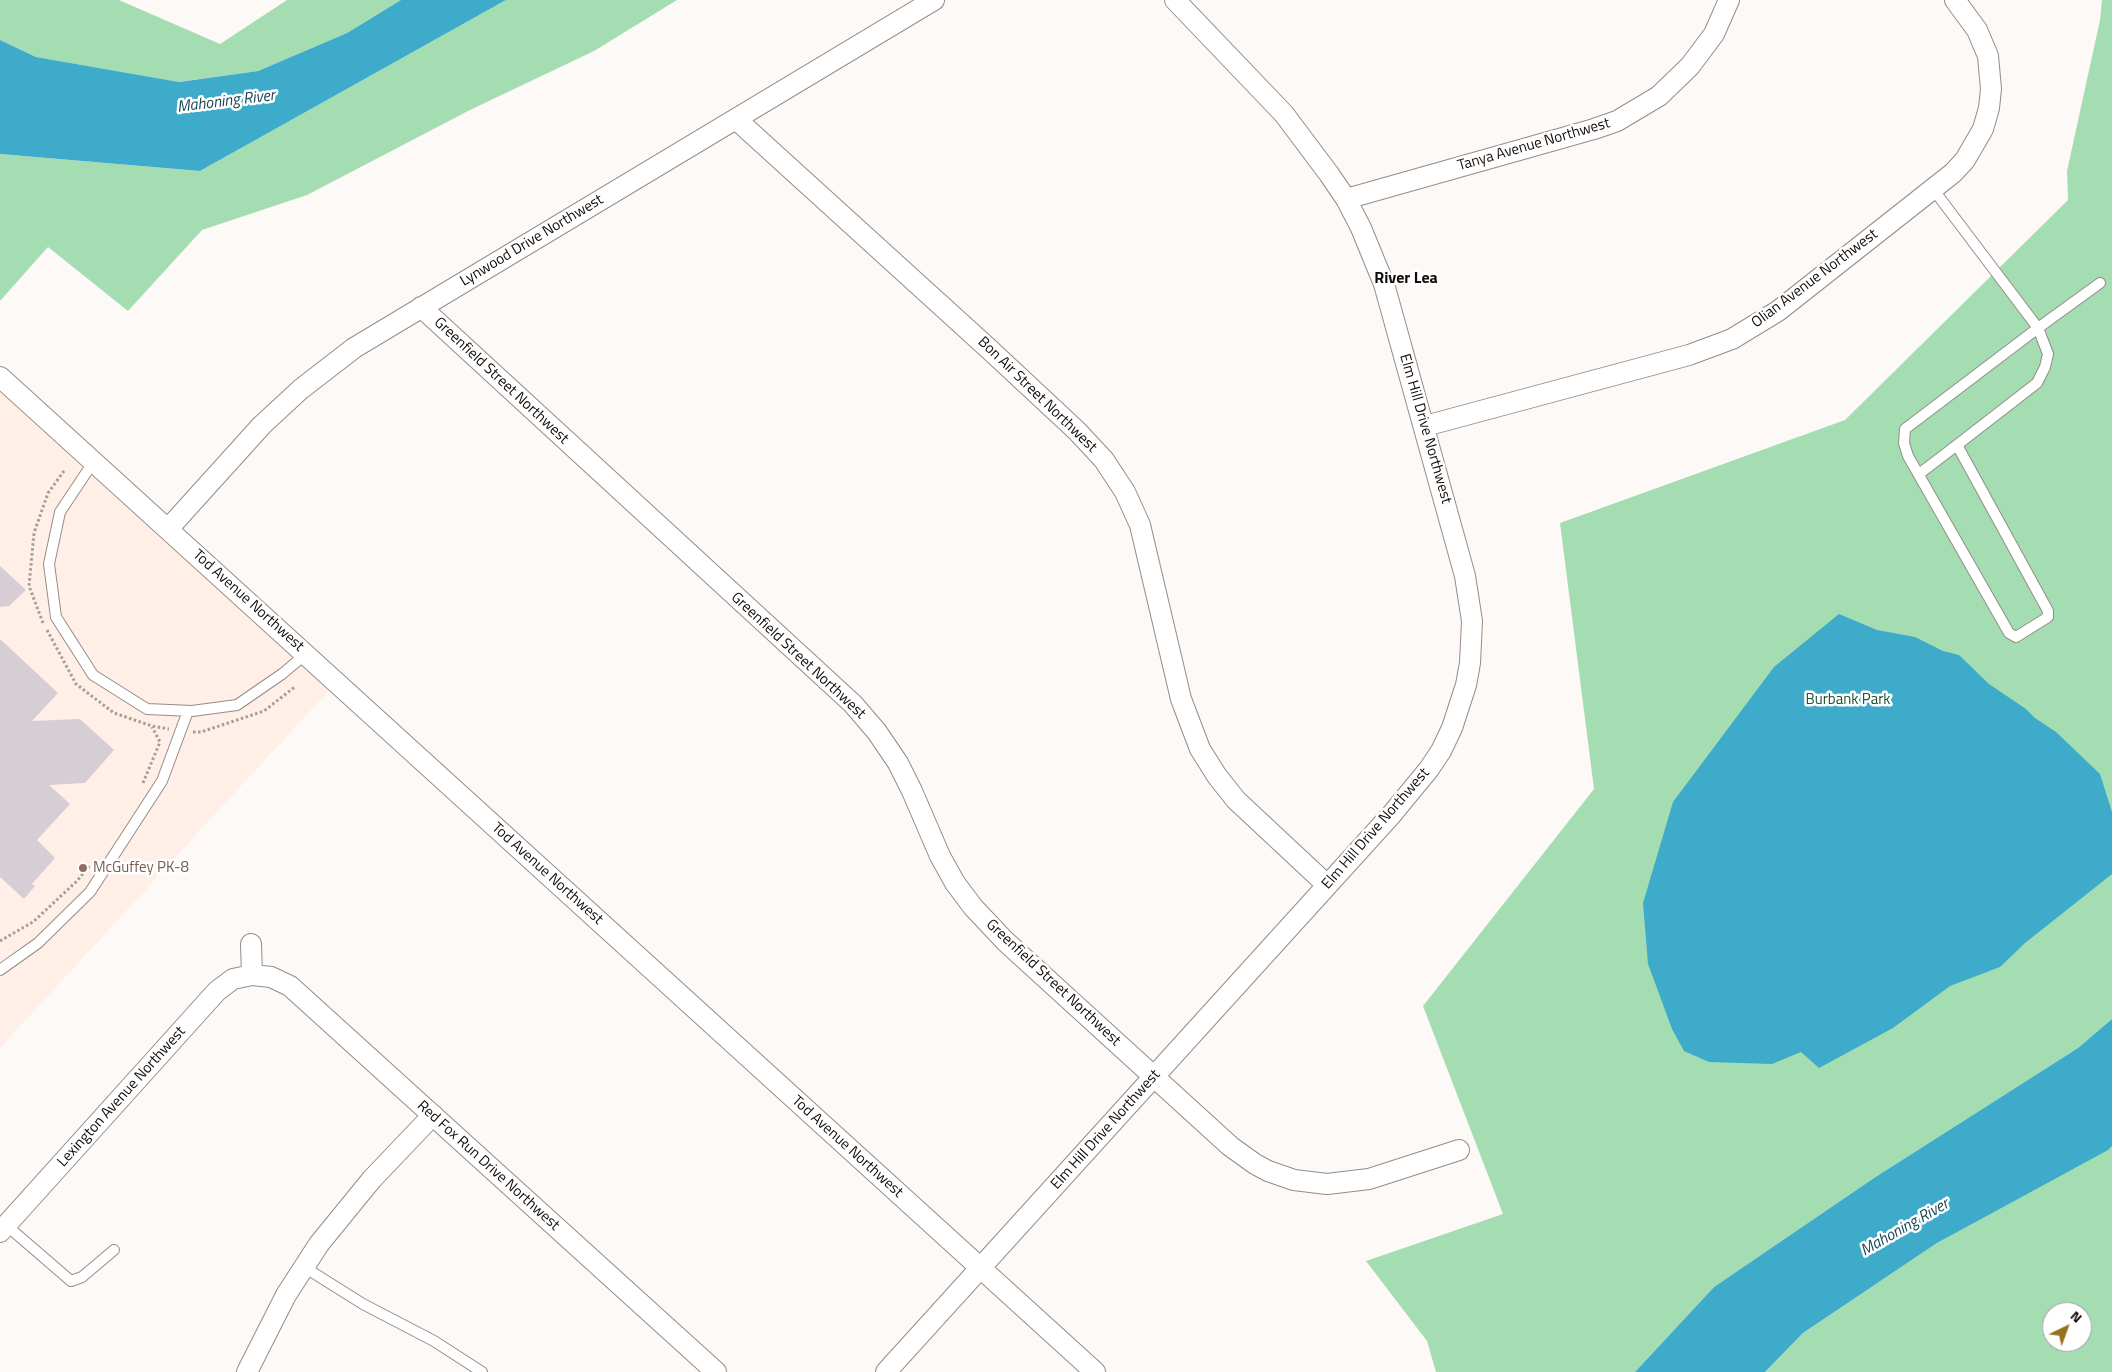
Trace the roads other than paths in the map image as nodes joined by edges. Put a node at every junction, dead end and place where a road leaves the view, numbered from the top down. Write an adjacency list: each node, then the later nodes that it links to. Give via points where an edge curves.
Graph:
1 (934, 0): 5 (street, Lynwood Drive Northwest)
2 (1175, 0): 7 (street, Elm Hill Drive Northwest, via 1284,114)
3 (1729, 0): 7 (street, Tanya Avenue Northwest, via 1714,34 1690,66 1659,96 1617,120)
4 (1955, 0): 6 (street, Olian Avenue Northwest, via 1977,30 1988,56 1991,90 1988,116 1976,145 1965,160)
5 (737, 120): 9 (street, Lynwood Drive Northwest); 19 (street, Bon Air Street Northwest, via 989,349 1104,460 1125,492 1140,525 1181,699 1200,749 1236,800)
6 (1933, 189): 10 (lane); 12 (street, Olian Avenue Northwest, via 1778,311 1732,339 1689,355)
7 (1346, 199): 12 (street, Elm Hill Drive Northwest, via 1384,284)
8 (2100, 283): 10 (lane)
9 (421, 307): 16 (street, Lynwood Drive Northwest, via 354,348 301,389 262,425); 23 (street, Greenfield Street Northwest, via 853,704 898,763 940,856 973,908)
10 (2038, 328): 13 (lane, via 2048,354 2046,367 2037,383); 15 (lane, via 1905,430 1908,456)
11 (0, 377): 14 (street, Tod Avenue Northwest)
12 (1425, 426): 19 (street, Elm Hill Drive Northwest, via 1469,596 1472,639 1466,684 1452,728 1429,769)
13 (1957, 445): 15 (lane); 15 (lane, via 2048,611 2048,617 2016,637 2009,633)
14 (94, 461): 16 (street, Tod Avenue Northwest); 18 (lane, via 60,512 49,564 56,617 93,675 147,709)
15 (1919, 474)
16 (168, 529): 17 (street, Tod Avenue Northwest)
17 (306, 654): 18 (lane, via 237,705); 29 (street, Tod Avenue Northwest)
18 (188, 710): 21 (lane, via 162,781 90,892 38,943)
19 (1327, 886): 23 (street, Elm Hill Drive Northwest)
20 (251, 944): 22 (street)
21 (0, 970)
22 (252, 975): 24 (street, Red Fox Run Drive Northwest, via 271,977 290,986); 26 (street, Lexington Avenue Northwest, via 233,980 217,991)
23 (1154, 1077): 25 (street, Greenfield Street Northwest, via 1242,1156 1268,1171 1294,1180 1327,1184 1358,1182); 29 (street, Elm Hill Drive Northwest)
24 (433, 1115): 28 (street, via 344,1212); 32 (street, Red Fox Run Drive Northwest)
25 (1459, 1150)
26 (3, 1228): 27 (lane, via 71,1281 82,1277)
27 (114, 1250)
28 (304, 1267): 30 (street); 31 (lane)
29 (981, 1268): 33 (street, Elm Hill Drive Northwest); 34 (street, Tod Avenue Northwest)
30 (247, 1372)
31 (482, 1372)
32 (716, 1372)
33 (886, 1372)
34 (1095, 1372)

